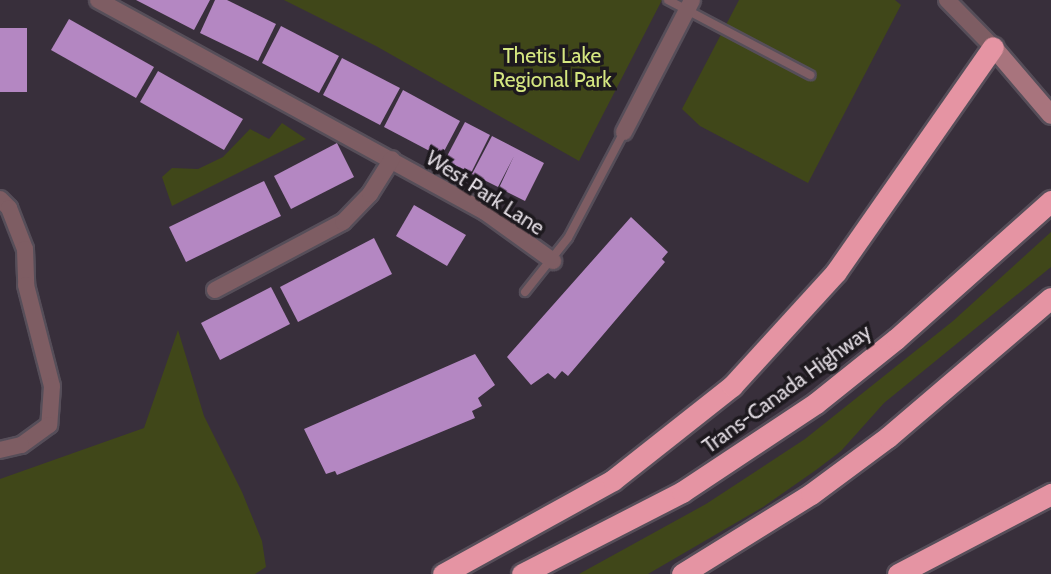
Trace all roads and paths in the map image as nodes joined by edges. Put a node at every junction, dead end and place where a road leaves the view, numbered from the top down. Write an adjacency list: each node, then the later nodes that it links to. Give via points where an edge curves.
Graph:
1 (98, 0): 9 (street, West Park Lane)
2 (668, 0): 4 (lane)
3 (947, 0): 5 (street)
4 (689, 5): 6 (lane); 8 (street, West Park Lane)
5 (993, 47): 7 (main road); 18 (highway, via 836,272 732,386 613,480)
6 (810, 75)
7 (1051, 115)
8 (624, 132): 12 (lane, West Park Lane)
9 (392, 159): 12 (street, West Park Lane, via 485,212); 13 (street, via 370,194 343,222)
10 (0, 199): 16 (street, via 9,208 24,249 26,285 52,386 49,425 21,445)
11 (1051, 201): 19 (highway, Trans-Canada Highway, via 896,339 816,402 682,492)
12 (553, 261): 14 (lane)
13 (215, 290)
14 (525, 292)
15 (1051, 298): 20 (highway, via 888,437 811,494)
16 (0, 450)
17 (1045, 496): 21 (highway)
18 (443, 574)
19 (522, 574)
20 (682, 574)
21 (898, 574)

